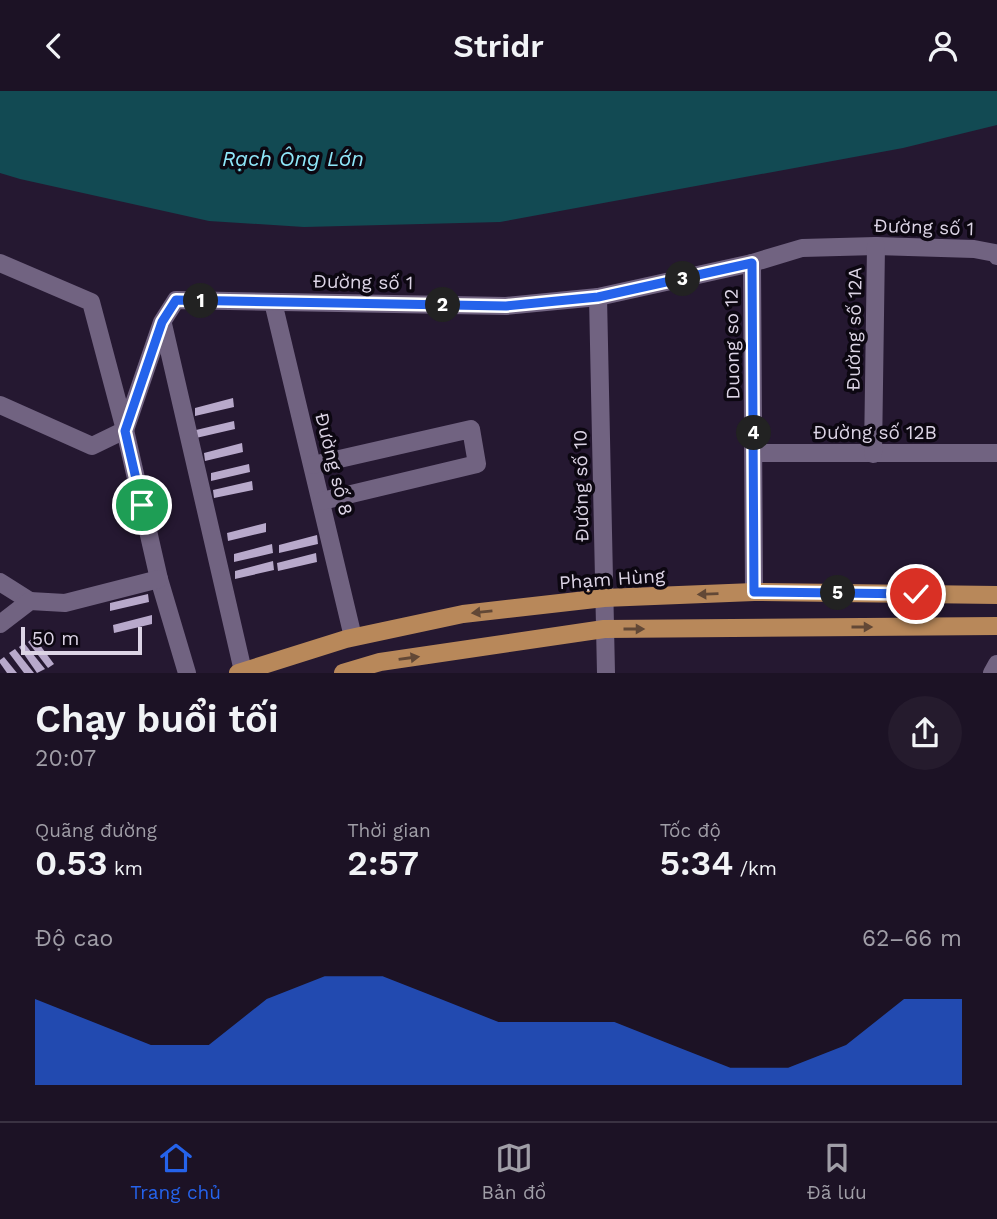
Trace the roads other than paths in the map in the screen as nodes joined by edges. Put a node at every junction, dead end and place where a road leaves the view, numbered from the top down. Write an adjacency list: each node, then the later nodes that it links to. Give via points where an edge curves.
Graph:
1 (876, 246): 2 (street, Đường số 1, via 974,249); 4 (street, Đường số 1, via 802,249); 12 (street, Đường số 12A)
2 (997, 256)
3 (0, 263): 9 (street, via 91,302)
4 (752, 263): 5 (street, Đường số 1); 10 (street, Duong so 12)
5 (598, 297): 6 (street, Đường số 1, via 506,306); 19 (street, Đường số 10)
6 (273, 302): 7 (street, Đường số 1, via 176,300); 13 (street, Đường số 8)
7 (162, 322): 9 (street, Đường số 1); 26 (street)
8 (0, 405): 9 (street, via 92,446)
9 (125, 431): 15 (street)
10 (754, 453): 12 (street, Đường số 12B); 17 (street, Duong so 12)
11 (997, 453): 12 (street, Đường số 12B)
12 (873, 454)
13 (313, 465): 14 (street, Đường số 8); 14 (street, via 471,429 477,464)
14 (322, 501): 24 (street, Đường số 8)
15 (159, 579): 20 (street, via 65,603); 27 (street)
16 (0, 582): 20 (street)
17 (754, 592): 18 (main road, Phạm Hùng); 19 (main road, Phạm Hùng, one-way to 19)
18 (997, 595)
19 (604, 598): 23 (street, Đường số 10); 24 (main road, Phạm Hùng, one-way to 24, via 463,614)
20 (30, 601): 21 (street)
21 (0, 624)
22 (997, 626): 23 (main road, one-way to 22)
23 (604, 629): 28 (main road, one-way to 23, via 380,662); 29 (street, Đường số 10)
24 (353, 637): 26 (main road, Phạm Hùng)
25 (997, 664): 30 (street)
26 (241, 672)
27 (187, 673)
28 (343, 673)
29 (606, 673)
30 (992, 673)

